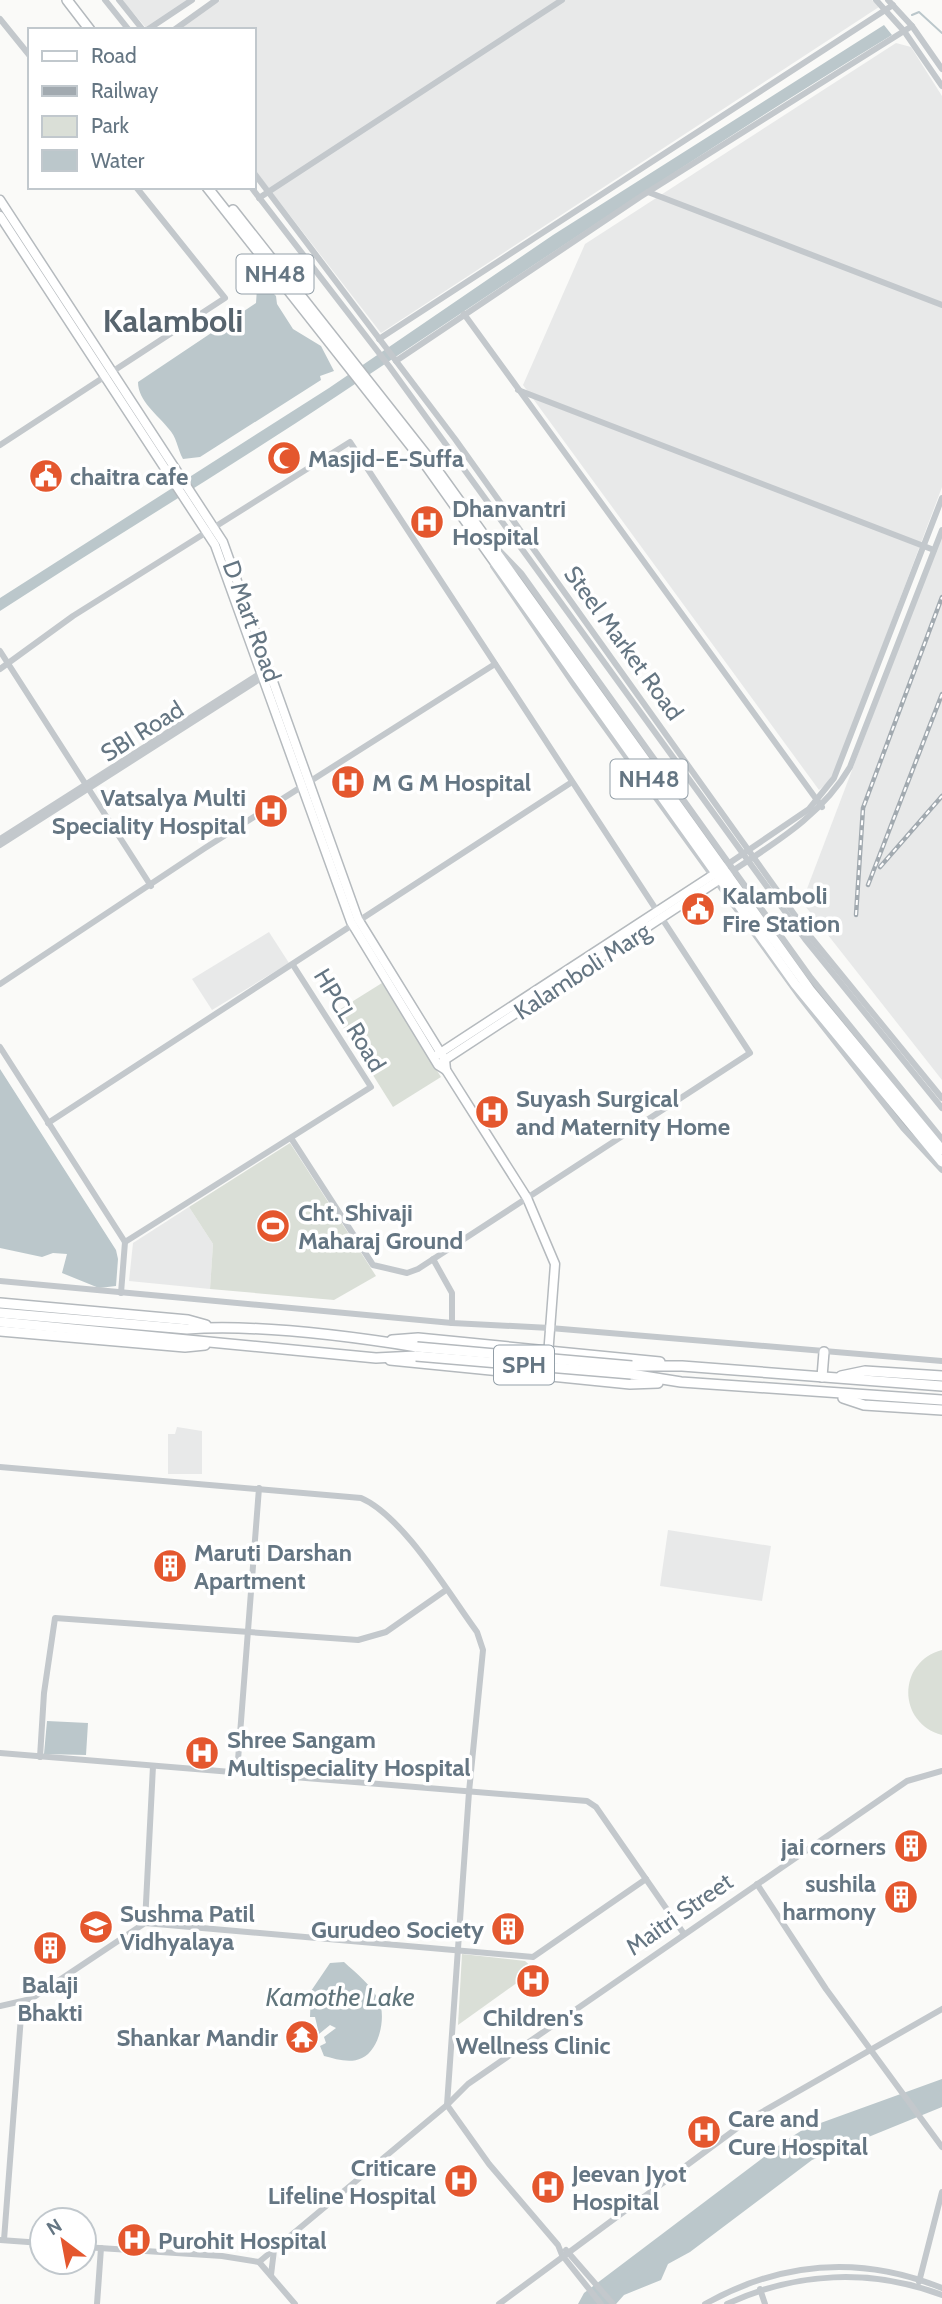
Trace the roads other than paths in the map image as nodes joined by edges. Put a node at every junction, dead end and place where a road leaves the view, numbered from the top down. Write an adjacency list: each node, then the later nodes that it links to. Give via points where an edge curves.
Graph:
1 (60, 0): 12 (highway)
2 (67, 0): 13 (highway)
3 (105, 0): 14 (street)
4 (119, 0): 15 (street)
5 (192, 0): 16 (street)
6 (216, 0): 17 (street)
7 (562, 0): 27 (street)
8 (876, 0): 9 (street)
9 (890, 7): 11 (street); 18 (street); 34 (street)
10 (0, 19): 19 (street)
11 (910, 24): 18 (street); 20 (street)
12 (81, 28)
13 (88, 28)
14 (127, 28)
15 (143, 28)
16 (148, 28)
17 (177, 28)
18 (903, 28): 21 (street); 28 (street)
19 (28, 54)
20 (942, 69)
21 (942, 86)
22 (256, 176): 27 (street, Steel Market Road)
23 (138, 189): 39 (street, via 225,298)
24 (209, 189): 36 (highway, NH48)
25 (217, 189): 36 (highway, NH48)
26 (252, 189): 29 (street, Steel Market Road)
27 (268, 192): 29 (street); 34 (street, Steel Market Road)
28 (648, 192): 32 (street); 33 (street)
29 (259, 198): 35 (street, Steel Market Road)
30 (0, 200): 39 (main road, D Mart Road)
31 (0, 216): 39 (main road, D Mart Road)
32 (942, 305)
33 (464, 314): 37 (street); 40 (street)
34 (380, 339): 35 (street); 37 (street, Steel Market Road)
35 (372, 344): 38 (street, Steel Market Road)
36 (347, 359): 46 (highway, NH48)
37 (397, 360): 38 (street); 48 (street, Steel Market Road)
38 (389, 366): 49 (street, Steel Market Road)
39 (110, 374): 41 (street); 44 (main road, D Mart Road)
40 (517, 390): 45 (street); 57 (street)
41 (0, 445)
42 (942, 498): 45 (street)
43 (942, 530): 47 (street)
44 (212, 531): 51 (street, via 350,442); 52 (street, via 73,616); 53 (main road, D Mart Road)
45 (923, 545): 47 (street); 57 (street, via 843,761)
46 (489, 546): 61 (highway, NH48); 61 (street, via 527,618)
47 (934, 550): 57 (street, via 850,767)
48 (534, 551): 49 (street); 60 (street, Steel Market Road)
49 (527, 557): 60 (street, Steel Market Road)
50 (0, 651): 52 (street)
51 (495, 664): 54 (street); 55 (street)
52 (4, 666): 56 (street)
53 (266, 673): 55 (main road, D Mart Road); 56 (street, SBI Road)
54 (572, 782): 63 (street); 64 (street)
55 (305, 785): 62 (street); 64 (main road, D Mart Road)
56 (86, 787): 58 (street, SBI Road); 59 (street, SBI Road); 62 (street)
57 (820, 804): 60 (street)
58 (0, 839)
59 (0, 845)
60 (749, 856): 61 (street); 69 (street, Steel Market Road); 70 (street, Steel Market Road, via 805,939)
61 (721, 874): 63 (main road, Kalamboli Marg); 73 (street); 74 (highway, NH48); 75 (highway, NH48, via 795,984); 76 (street, via 813,1015)
62 (151, 886): 66 (street)
63 (660, 915): 68 (main road, Kalamboli Marg); 77 (street, via 750,1053)
64 (356, 924): 65 (street); 68 (main road, D Mart Road)
65 (293, 965): 71 (street); 72 (street, HPCL Road, via 371,1087)
66 (0, 984)
67 (0, 1047): 71 (street)
68 (439, 1059): 77 (main road, D Mart Road)
69 (942, 1098)
70 (942, 1108)
71 (48, 1123): 78 (street)
72 (291, 1138): 78 (street); 79 (street, via 373,1265 407,1273)
73 (942, 1139)
74 (942, 1150)
75 (942, 1162)
76 (942, 1170)
77 (527, 1198): 79 (street); 87 (main road, D Mart Road, via 555,1264)
78 (125, 1242): 81 (street)
79 (433, 1259): 85 (street, via 453,1293)
80 (0, 1281): 81 (street)
81 (121, 1293): 85 (street)
82 (0, 1303): 86 (highway, via 188,1320)
83 (0, 1313): 89 (highway, SPH)
84 (0, 1322): 89 (highway, SPH)
85 (452, 1323): 87 (street)
86 (215, 1327): 89 (highway, SPH); 90 (highway, SPH)
87 (550, 1328): 92 (main road, D Mart Road); 94 (street)
88 (0, 1331): 91 (highway, via 185,1347)
89 (187, 1333): 91 (highway, SPH)
90 (378, 1341): 92 (highway, via 418,1338); 93 (highway, SPH)
91 (213, 1344): 95 (highway, SPH)
92 (549, 1349): 97 (highway, via 633,1356); 100 (main road, D Mart Road)
93 (417, 1352): 95 (highway, SPH); 98 (highway, SPH, bridge)
94 (824, 1352): 96 (street); 101 (highway)
95 (376, 1357): 100 (highway)
96 (942, 1361)
97 (682, 1366): 98 (highway, SPH); 101 (highway, SPH)
98 (632, 1370): 102 (highway, SPH)
99 (942, 1376): 101 (highway, SPH, via 865,1371)
100 (547, 1377): 102 (highway, via 630,1384)
101 (827, 1377): 103 (highway)
102 (681, 1382): 104 (highway, SPH)
103 (942, 1386)
104 (831, 1394): 105 (highway); 106 (highway, SPH, via 864,1405)
105 (942, 1400)
106 (942, 1410)
107 (0, 1467): 108 (street)
108 (259, 1488): 109 (street, via 352,1495 369,1501 402,1530); 110 (street)
109 (446, 1590): 110 (street, via 394,1627 368,1638); 116 (street, via 482,1644)
110 (248, 1632): 112 (street, via 55,1618); 115 (street)
111 (0, 1753): 112 (street)
112 (40, 1757): 113 (street)
113 (153, 1766): 115 (street); 119 (street)
114 (942, 1771): 118 (street, Maitri Street, via 906,1781)
115 (237, 1773): 116 (street)
116 (469, 1792): 117 (street, via 590,1802); 121 (street)
117 (646, 1879): 120 (street); 121 (street, via 533,1957)
118 (757, 1884): 120 (street, Maitri Street); 125 (street)
119 (145, 1923): 121 (street); 122 (street)
120 (684, 1934): 126 (street, Maitri Street, via 468,2084)
121 (458, 1948): 126 (street)
122 (22, 2003): 123 (street); 129 (street)
123 (0, 2006)
124 (942, 2009): 125 (street)
125 (872, 2050): 127 (street); 134 (street, via 748,2120)
126 (447, 2105): 133 (street, Maitri Street); 134 (street, via 489,2164)
127 (942, 2147)
128 (942, 2192): 137 (street)
129 (2, 2240): 130 (street)
130 (28, 2242)
131 (98, 2248): 132 (street)
132 (102, 2248): 135 (street); 145 (street)
133 (274, 2249): 135 (street, Maitri Street); 136 (street)
134 (565, 2253): 147 (street); 148 (street); 149 (street)
135 (259, 2262): 136 (street)
136 (271, 2275): 146 (street)
137 (919, 2279): 138 (street, via 880,2269 839,2266); 140 (street); 141 (street)
138 (758, 2280): 139 (street); 142 (street)
139 (747, 2284): 143 (street); 150 (street)
140 (918, 2287): 142 (street, via 839,2277 799,2280); 144 (street)
141 (942, 2288)
142 (761, 2290): 143 (street); 153 (street)
143 (751, 2294): 151 (street); 152 (street)
144 (942, 2295)
145 (97, 2304)
146 (295, 2304)
147 (499, 2304)
148 (601, 2304)
149 (613, 2304)
150 (705, 2304)
151 (727, 2304)
152 (754, 2304)
153 (765, 2304)

